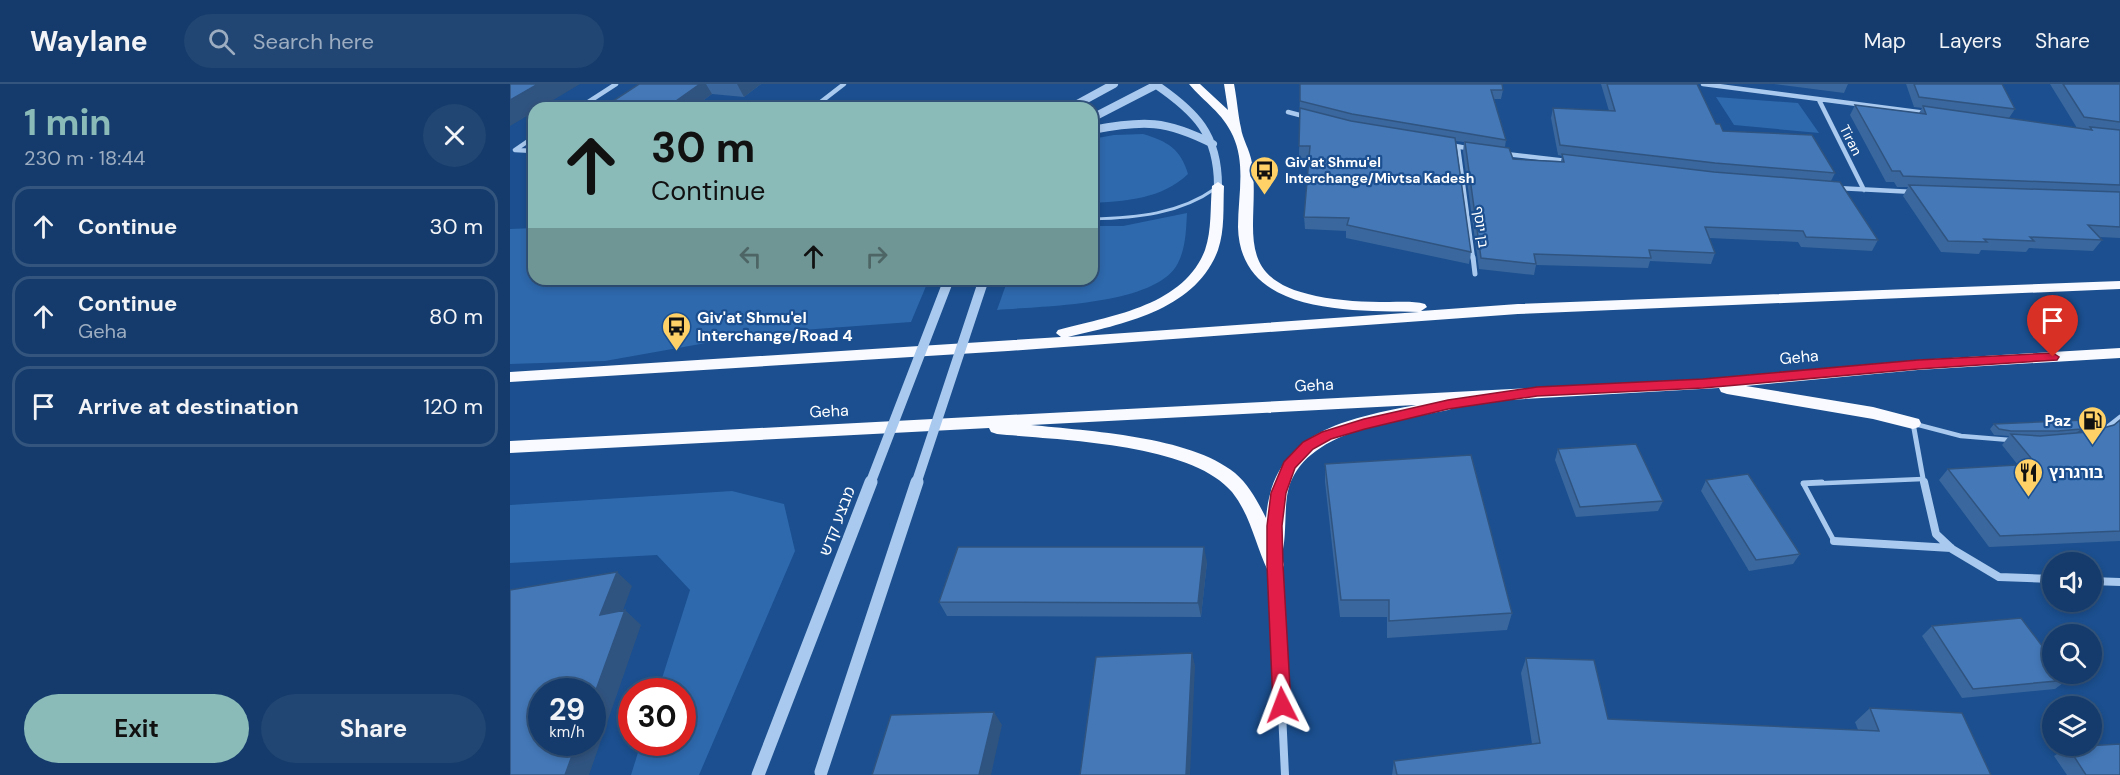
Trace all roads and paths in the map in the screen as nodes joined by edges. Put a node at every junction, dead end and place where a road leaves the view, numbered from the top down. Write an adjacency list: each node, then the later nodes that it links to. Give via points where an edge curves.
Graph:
1 (616, 84): 11 (street)
2 (844, 84): 12 (street)
3 (1098, 84): 9 (street)
4 (1114, 84): 9 (street)
5 (1156, 84): 15 (street); 21 (street, via 1202,122)
6 (1194, 84): 19 (highway, via 1218,105)
7 (1229, 84): 19 (highway)
8 (1703, 84): 10 (street)
9 (1090, 98): 13 (street)
10 (1819, 100): 16 (street); 30 (street, Tiran)
11 (588, 102)
12 (821, 102)
13 (1082, 102)
14 (1288, 112): 17 (street)
15 (1098, 115)
16 (1935, 115)
17 (1317, 119)
18 (1098, 129): 21 (street, via 1163,125 1182,129)
19 (1238, 136): 37 (highway, via 1246,167 1245,246 1250,263 1266,280 1285,291 1354,305)
20 (528, 141): 25 (street, via 515,150)
21 (1214, 145): 28 (street, via 1220,166)
22 (1447, 145): 23 (street)
23 (1458, 147): 24 (street); 33 (street, בן יוסף)
24 (1476, 150)
25 (528, 151)
26 (1502, 154): 27 (street)
27 (1569, 161)
28 (1218, 186): 32 (lane, via 1196,201 1159,213); 38 (highway, via 1211,250 1185,288 1132,315)
29 (1828, 188): 30 (street)
30 (1864, 190): 31 (street)
31 (1922, 192)
32 (1098, 219)
33 (1475, 274)
34 (947, 285): 57 (street, מבצע קדש, bridge)
35 (982, 285): 56 (street, bridge)
36 (2120, 285): 37 (highway)
37 (1518, 309): 38 (highway)
38 (1008, 346): 40 (highway)
39 (2120, 353): 41 (highway, Geha, via 1918,365)
40 (510, 377)
41 (1703, 384): 42 (highway, Geha); 45 (highway, via 1873,412)
42 (1537, 392): 44 (highway, Geha); 52 (highway, via 1408,413 1326,436 1308,446 1289,465 1279,493 1274,526)
43 (2120, 417): 46 (lane)
44 (948, 423): 48 (highway, Geha); 52 (highway, via 1141,445 1207,465 1227,477 1247,501)
45 (1913, 423): 47 (lane, via 1961,436); 49 (street)
46 (2100, 433)
47 (2017, 441)
48 (510, 447)
49 (1923, 479): 50 (lane, via 1803,483); 51 (street, via 1936,534)
50 (1834, 541): 51 (street)
51 (1952, 549): 53 (street, via 1999,577)
52 (1275, 565): 58 (street)
53 (2042, 579)
54 (2102, 581): 55 (street)
55 (2120, 582)
56 (821, 774)
57 (758, 775)
58 (1285, 775)

